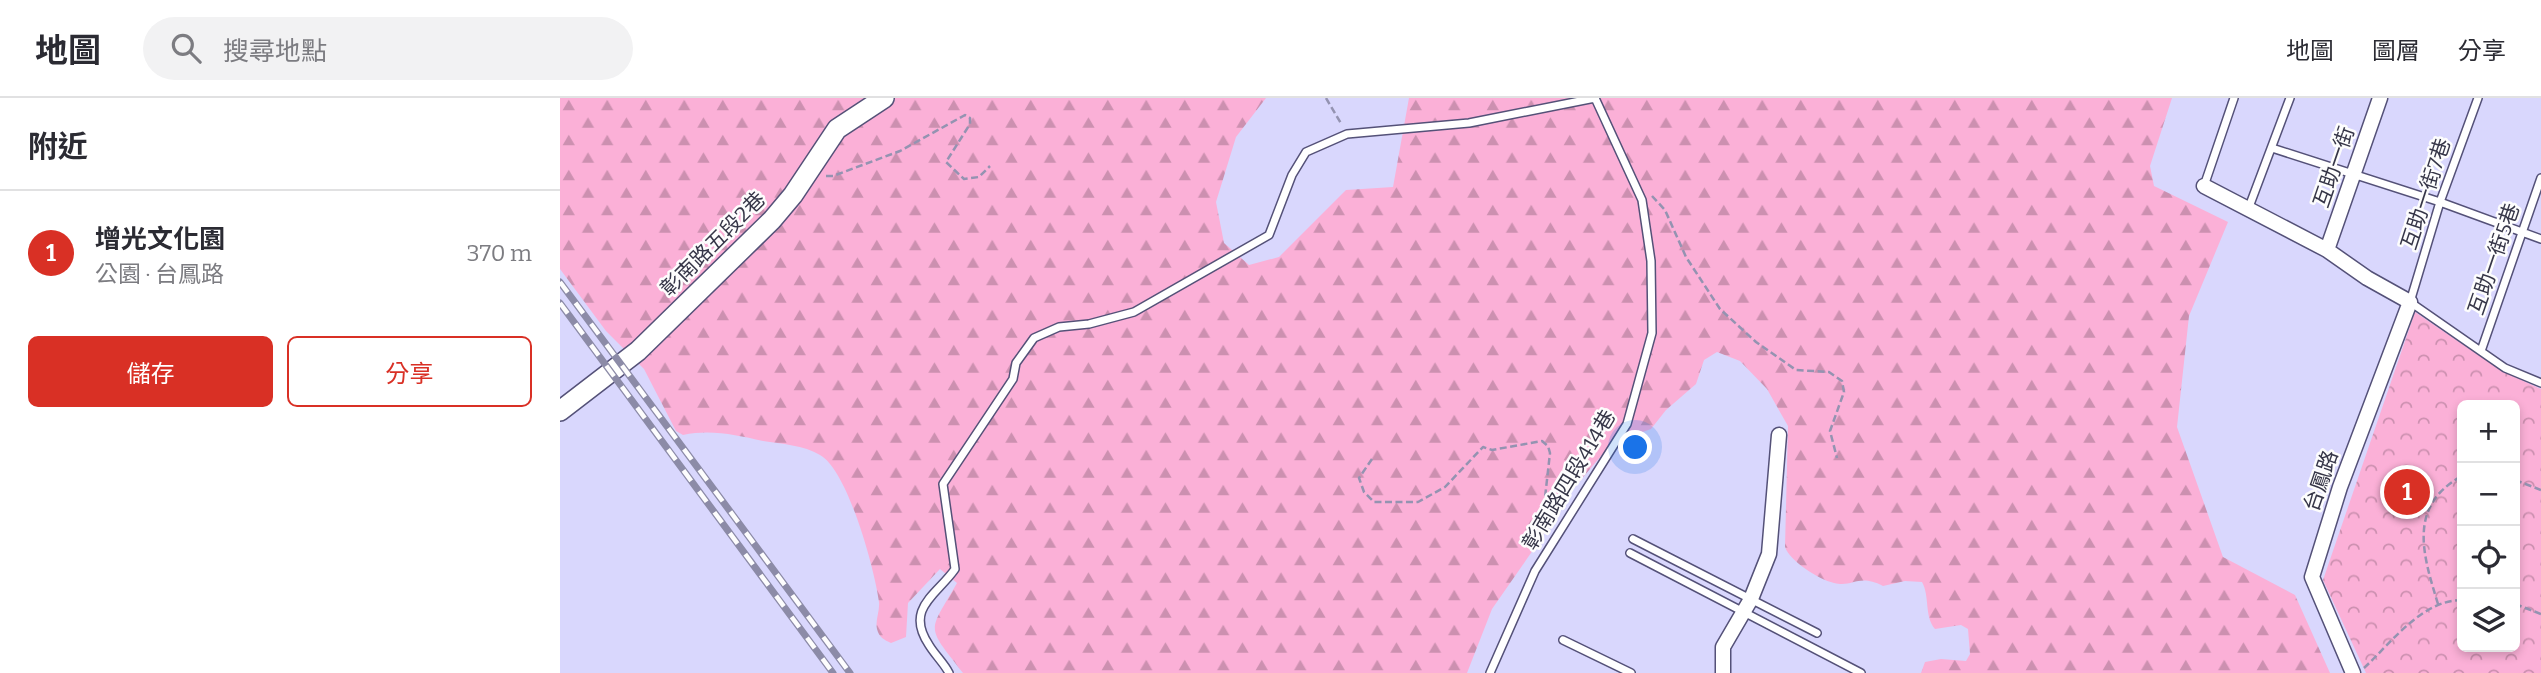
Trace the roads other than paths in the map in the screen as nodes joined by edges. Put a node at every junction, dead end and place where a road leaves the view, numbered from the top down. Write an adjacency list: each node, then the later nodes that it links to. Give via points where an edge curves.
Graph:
1 (884, 98): 19 (street, 彰南路五段2巷, via 837,130 772,220 638,351)
2 (1595, 98): 26 (lane, via 1469,123 1347,134 1306,152 1269,235 1134,312 1059,327 1034,338 1016,363 1013,379 943,484 955,569 930,595 920,631); 27 (lane, 彰南路四段414巷, via 1642,200 1651,261 1651,333 1627,424 1535,571)
3 (2234, 98): 10 (lane)
4 (2290, 98): 7 (lane)
5 (2380, 98): 8 (street, 互助一街)
6 (2478, 98): 11 (lane, 互助一街7巷)
7 (2272, 148): 8 (lane); 12 (lane)
8 (2353, 176): 11 (lane); 15 (street, 互助一街)
9 (2541, 178): 13 (lane, 互助一街5巷)
10 (2204, 186): 12 (street)
11 (2440, 202): 13 (lane); 16 (lane, 互助一街7巷)
12 (2249, 207): 15 (street)
13 (2522, 233): 14 (lane); 17 (lane, 互助一街5巷)
14 (2541, 239)
15 (2327, 250): 16 (street)
16 (2410, 302): 17 (lane); 31 (street, 台鳳路, via 2340,487 2312,577)
17 (2481, 351): 18 (lane, via 2505,368)
18 (2541, 383)
19 (560, 411)
20 (1779, 435): 23 (street, via 1769,554)
21 (1633, 539): 23 (lane)
22 (1630, 553): 23 (lane)
23 (1748, 606): 24 (lane); 29 (street, via 1723,647); 30 (lane)
24 (1817, 633)
25 (1563, 640): 28 (lane)
26 (948, 673)
27 (1490, 673)
28 (1631, 673)
29 (1723, 673)
30 (1861, 673)
31 (2353, 673)

